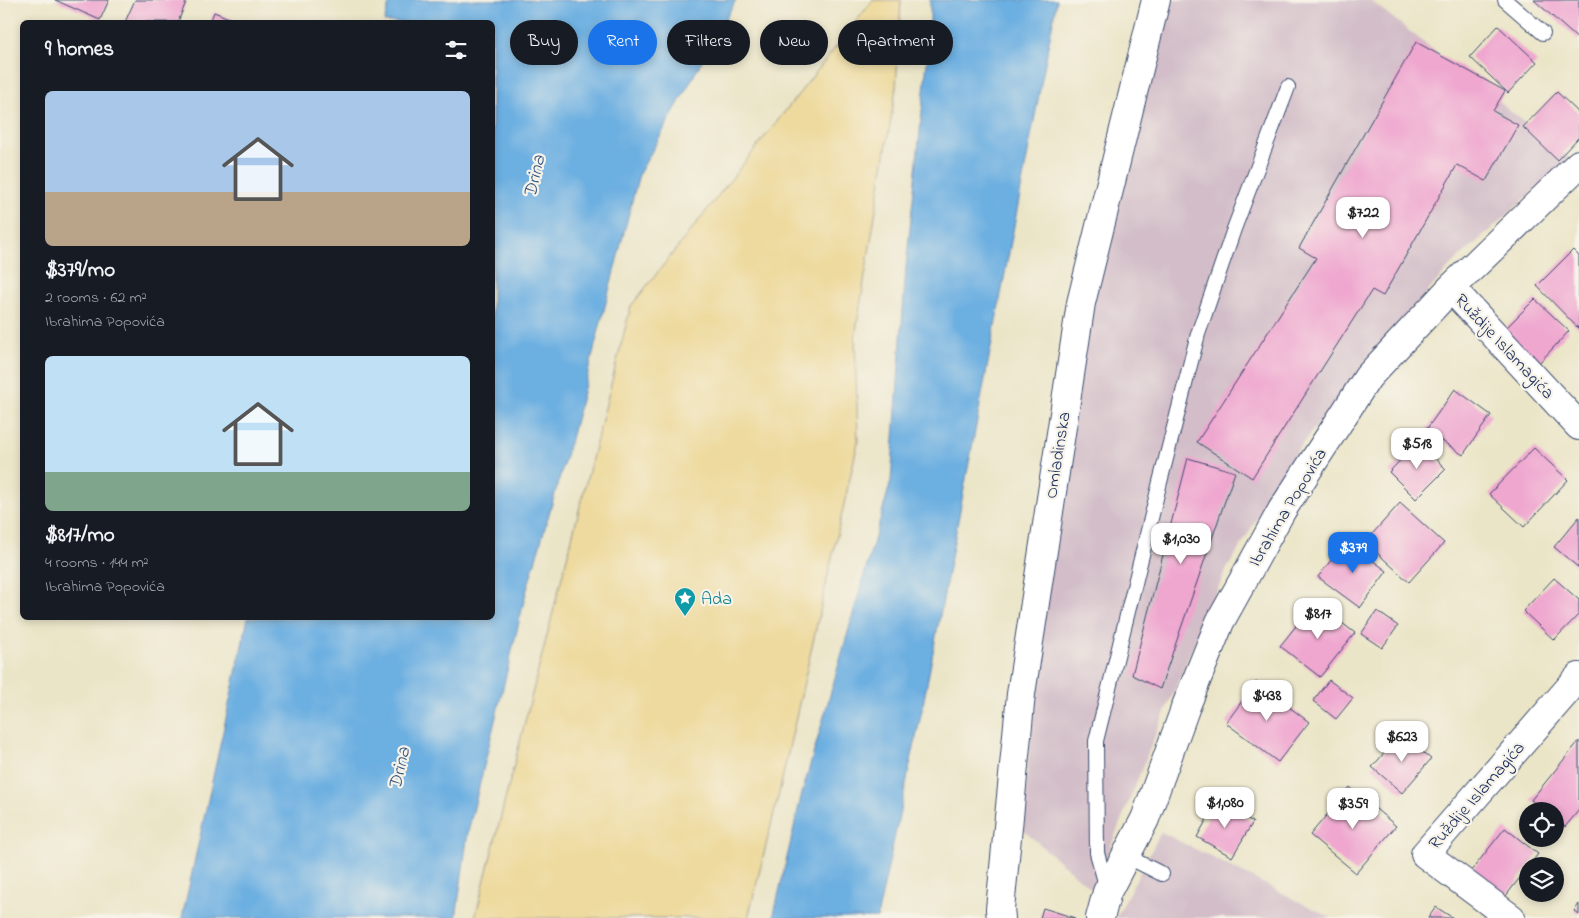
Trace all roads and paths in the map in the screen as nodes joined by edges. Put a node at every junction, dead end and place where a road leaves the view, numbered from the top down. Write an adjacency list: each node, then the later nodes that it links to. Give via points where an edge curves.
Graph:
1 (1156, 0): 12 (street, Omladinska, via 1081,303 1021,694)
2 (1505, 0): 3 (lane)
3 (1543, 34)
4 (1288, 87): 11 (lane, via 1198,334 1096,741 1097,854)
5 (1579, 164): 6 (street, Ibrahima Popovića)
6 (1451, 288): 7 (street, Ruždije Islamagića); 9 (street, Ibrahima Popovića, via 1368,377 1282,510 1220,622 1145,819)
7 (1579, 426)
8 (1579, 677): 14 (street, Ruždije Islamagića, via 1425,854)
9 (1126, 856): 10 (lane); 11 (street, Ibrahima Popovića)
10 (1162, 874)
11 (1107, 892): 13 (street, Ibrahima Popovića)
12 (1001, 918)
13 (1100, 918)
14 (1511, 918)

